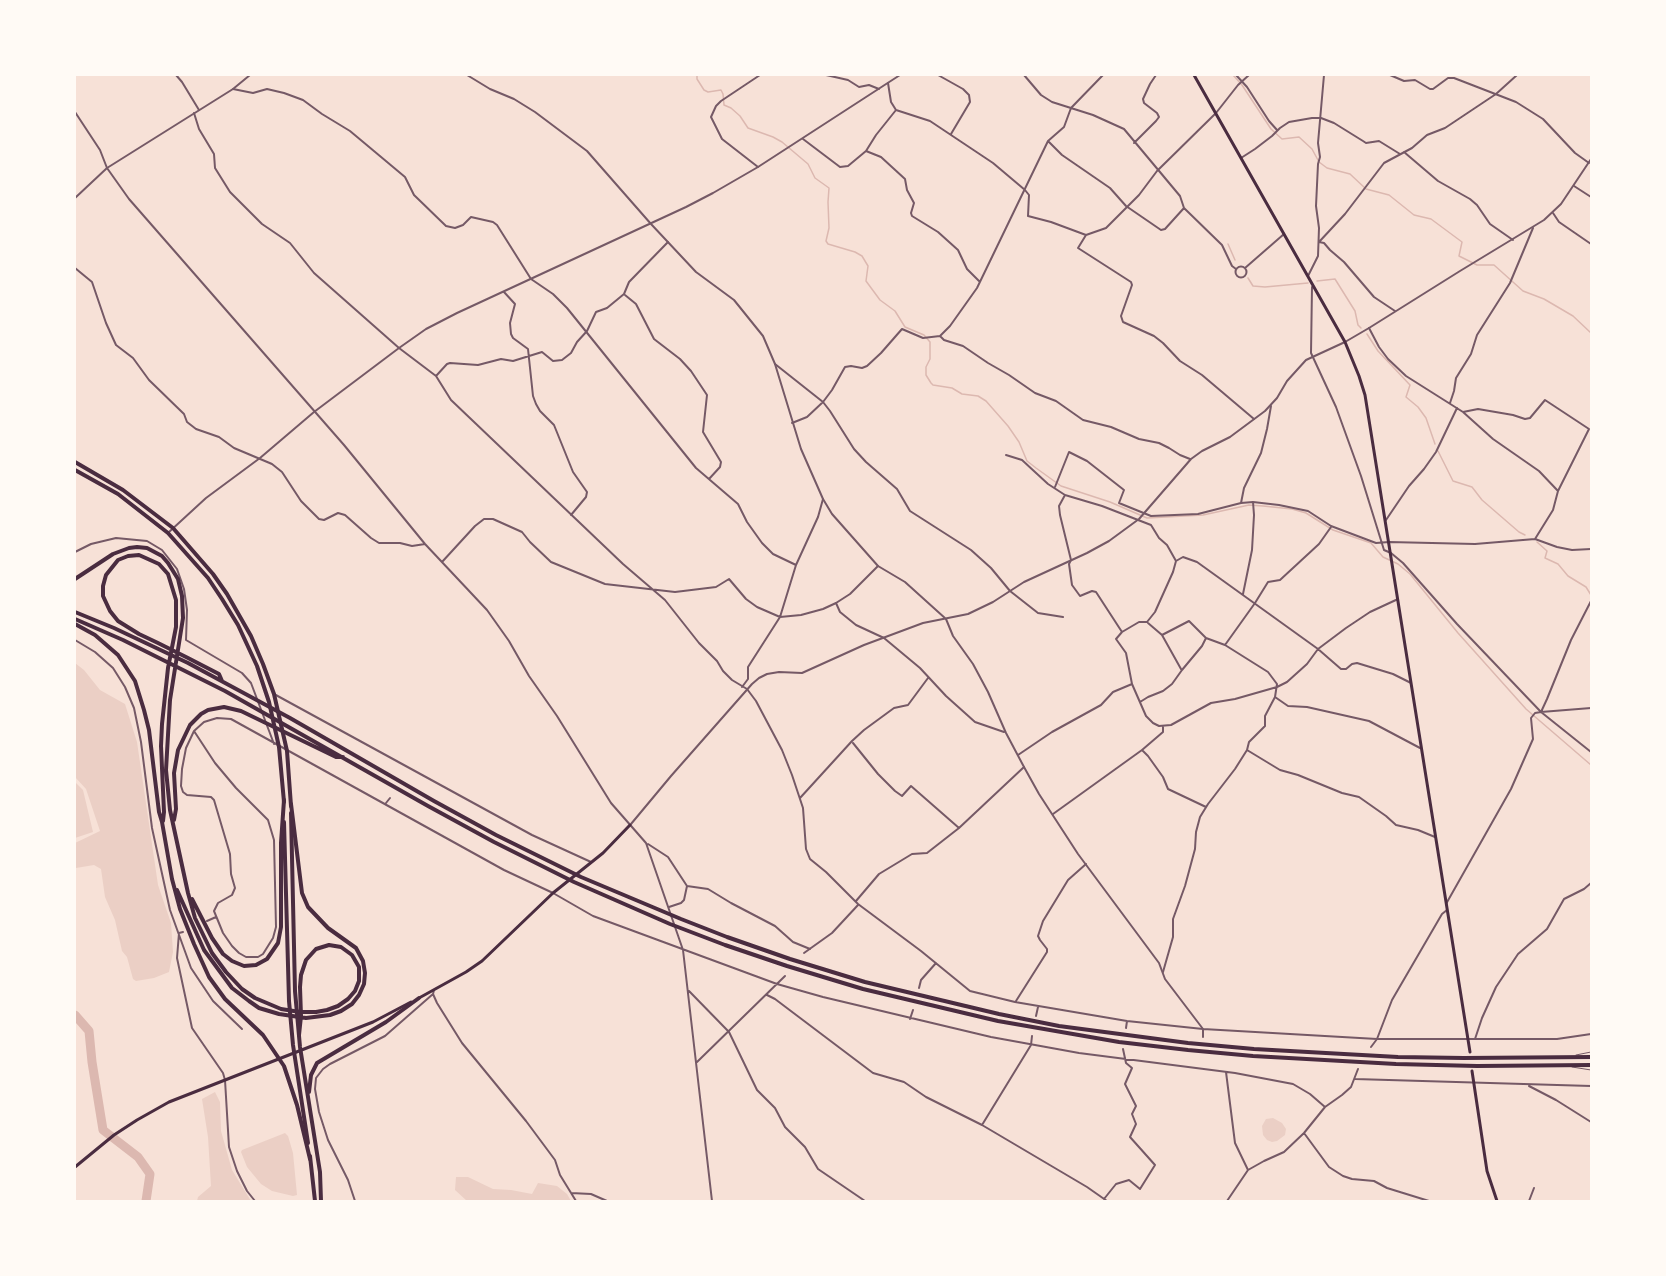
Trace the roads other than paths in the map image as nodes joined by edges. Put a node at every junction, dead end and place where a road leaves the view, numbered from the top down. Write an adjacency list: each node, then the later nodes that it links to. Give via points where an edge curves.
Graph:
1 (176, 75): 23 (street)
2 (250, 75): 19 (street)
3 (467, 75): 50 (street, via 535,112 587,152)
4 (760, 75): 40 (street, via 721,101 711,117 722,139)
5 (826, 75): 20 (street, via 859,87 870,85)
6 (900, 75): 18 (street)
7 (938, 75): 30 (street, via 969,95 970,102)
8 (1023, 75): 22 (street, via 1041,95)
9 (1103, 75): 22 (street)
10 (1156, 75): 33 (street, via 1143,99 1159,117)
11 (1194, 75): 27 (main road)
12 (1236, 75): 17 (street)
13 (1250, 75): 17 (street)
14 (1324, 75): 28 (street)
15 (1390, 75): 21 (street, via 1404,81 1415,80 1430,89 1454,78)
16 (1517, 75): 21 (street)
17 (1242, 81): 27 (street); 29 (street)
18 (888, 83): 20 (street); 24 (street)
19 (233, 88): 23 (street); 62 (street, via 253,93 267,89 303,100 350,131 405,177 414,195 446,226 455,228 471,217 497,225)
20 (879, 89): 31 (street)
21 (1496, 94): 35 (street); 39 (street, via 1536,114)
22 (1071, 108): 32 (street, via 1064,127); 33 (street, via 1124,129)
23 (199, 110): 26 (street)
24 (896, 110): 30 (street, via 930,121); 34 (street)
25 (75, 112): 41 (street)
26 (195, 112): 41 (street); 72 (street, via 199,129 214,154 215,168 230,192 262,224 290,243 314,273)
27 (1216, 113): 37 (main road); 42 (street)
28 (1321, 118): 29 (street, via 1289,122); 36 (street, via 1366,143 1379,141); 56 (street)
29 (1277, 130): 37 (street)
30 (951, 135): 44 (street)
31 (802, 138): 34 (street, via 840,167 848,166); 40 (street)
32 (1048, 141): 44 (street); 47 (street, via 1110,188)
33 (1134, 143): 42 (street)
34 (866, 151): 63 (street, via 881,157 905,178 914,203 912,216 958,250 967,269)
35 (1404, 152): 36 (street); 54 (street, via 1438,181 1470,199 1490,224)
36 (1400, 154): 56 (street, via 1384,163)
37 (1240, 158): 52 (main road)
38 (1591, 159): 39 (street)
39 (1589, 163): 43 (street)
40 (758, 167): 50 (street)
41 (107, 168): 46 (street); 81 (street, via 129,199)
42 (1157, 171): 47 (street); 48 (street, via 1180,196)
43 (1574, 186): 45 (street); 49 (street)
44 (1025, 190): 53 (street, via 1029,195 1028,216); 63 (street)
45 (1591, 197)
46 (75, 198)
47 (1126, 206): 48 (street, via 1161,230); 53 (street, via 1106,228)
48 (1184, 208): 60 (street, via 1222,245)
49 (1553, 213): 51 (street); 57 (street, via 1559,222)
50 (651, 224): 55 (street); 62 (street)
51 (1533, 228): 54 (street); 78 (street, via 1510,283 1456,378)
52 (1284, 234): 59 (street); 61 (main road)
53 (1086, 235): 83 (street, via 1078,248 1131,282 1121,316 1123,322 1154,336)
54 (1513, 240): 67 (street)
55 (668, 242): 66 (street, via 629,282); 75 (street, via 696,272 734,300 763,336)
56 (1318, 242): 61 (street, via 1318,256); 67 (street, via 1344,262 1374,297)
57 (1591, 244)
58 (75, 268): 86 (street, via 92,282 116,345 134,358 188,422)
59 (1245, 268): 60 (street); 60 (street, via 1247,273 1241,278)
60 (1236, 269)
61 (1308, 277): 64 (main road)
62 (531, 279): 65 (street); 69 (street, via 560,301)
63 (979, 281): 70 (street)
64 (1312, 285): 71 (main road); 74 (street)
65 (503, 291): 72 (street, via 439,322); 73 (street, via 515,304 511,334 528,349)
66 (624, 294): 69 (street, via 596,312); 90 (street, via 636,304 654,339 691,370 707,395 703,432 721,462)
67 (1396, 311): 68 (street)
68 (1369, 328): 71 (street); 78 (street, via 1383,353 1406,376)
69 (587, 331): 73 (street, via 562,360 553,361 542,352); 90 (street, via 696,468)
70 (940, 336): 77 (street, via 923,338 902,329 867,366 845,367); 87 (street, via 963,346 1083,420 1159,443)
71 (1345, 342): 74 (street); 100 (main road, via 1365,395)
72 (399, 348): 76 (street); 81 (street)
73 (528, 356): 76 (street, via 478,365 450,363); 98 (street, via 532,396 554,425 573,472 587,492)
74 (1312, 356): 79 (street, via 1296,369); 106 (street, via 1336,407)
75 (775, 364): 77 (street); 84 (street)
76 (436, 376): 98 (street, via 451,400)
77 (822, 402): 84 (street, via 807,417); 118 (street, via 854,449 897,489 910,511 971,550)
78 (1450, 403): 80 (street)
79 (1271, 406): 83 (street); 95 (street, via 1261,453)
80 (1457, 408): 82 (street); 100 (street, via 1436,452)
81 (314, 412): 86 (street); 107 (street)
82 (1463, 412): 92 (street, via 1539,471); 92 (street, via 1478,409 1525,419 1545,400 1589,429)
83 (1254, 419): 87 (street)
84 (792, 423): 94 (street)
85 (1006, 455): 91 (street, via 1022,460)
86 (260, 458): 101 (street); 107 (street, via 282,472 301,501 319,519 338,513 379,543)
87 (1191, 459): 97 (street)
88 (75, 462): 101 (highway, via 123,490)
89 (75, 470): 103 (highway, via 118,494)
90 (709, 479): 114 (street, via 738,504 773,554)
91 (1054, 488): 93 (street); 97 (street, via 1070,452 1124,490 1119,503)
92 (1558, 491): 104 (street, via 1553,510)
93 (1065, 495): 99 (street); 111 (street, via 1059,506)
94 (823, 499): 114 (street); 115 (street)
95 (1241, 503): 96 (street); 97 (street, via 1198,513)
96 (1253, 503): 102 (street, via 1308,511); 119 (street, via 1252,550)
97 (1143, 514): 99 (street)
98 (571, 515): 117 (street)
99 (1139, 519): 111 (street, via 1109,541); 112 (street, via 1151,525)
100 (1386, 520): 105 (main road)
101 (173, 528): 103 (street); 146 (highway, via 213,574 238,612)
102 (1330, 528): 106 (street); 123 (street, via 1319,544 1280,580 1268,582)
103 (168, 533): 156 (highway, via 208,578 238,625 260,675)
104 (1535, 539): 105 (street, via 1475,544); 108 (street, via 1572,550)
105 (1389, 542): 106 (street); 110 (main road)
106 (1382, 543): 110 (street)
107 (425, 544): 113 (street)
108 (1591, 549)
109 (75, 552): 155 (street, via 116,538 147,541 162,550 177,568 184,589 186,640 242,673 251,683)
110 (1391, 555): 120 (main road); 150 (street, via 1403,563)
111 (1071, 560): 118 (street); 131 (street, via 1072,585 1080,596 1096,592)
112 (1176, 561): 119 (street, via 1183,557 1197,562); 129 (street)
113 (442, 562): 117 (street, via 475,526 484,519 493,519 522,532 551,562 568,570 605,584); 176 (street, via 487,610 611,803)
114 (796, 565): 125 (street)
115 (878, 566): 122 (street); 128 (street, via 905,582)
116 (75, 579): 175 (highway, via 113,554 137,547 162,556 178,579 183,618 166,753)
117 (652, 590): 125 (street, via 675,592 716,587 729,579 746,599); 143 (street, via 665,600 723,671)
118 (1010, 591): 126 (street, via 1038,613); 128 (street, via 978,610)
119 (1243, 594): 123 (street)
120 (1398, 599): 138 (street, via 1346,627); 141 (main road)
121 (1591, 601): 150 (street)
122 (836, 603): 125 (street, via 801,615); 133 (street, via 840,612 856,625)
123 (1255, 603): 137 (street); 138 (street)
124 (75, 612): 136 (highway)
125 (780, 617): 143 (street, via 748,668 748,680)
126 (1063, 617)
127 (75, 619): 163 (highway, via 186,671)
128 (946, 619): 133 (street); 153 (street)
129 (1147, 622): 131 (street); 132 (street)
130 (75, 624): 174 (highway, via 112,649 135,681 148,730)
131 (1122, 632): 142 (street, via 1116,639 1126,654)
132 (1162, 635): 134 (street, via 1189,621); 139 (street)
133 (884, 638): 140 (street); 145 (street, via 802,673 767,674)
134 (1206, 638): 137 (street); 139 (street)
135 (75, 640): 196 (street, via 113,668 134,708 152,828)
136 (159, 645): 174 (highway, via 118,621 110,611 103,586 118,560 139,555 159,564 168,574 176,600 162,735); 233 (highway, via 434,801 570,872 681,919 865,982 999,1014 1120,1035 1343,1054)
137 (1225, 645): 144 (street, via 1268,672)
138 (1318, 649): 141 (street, via 1341,669 1357,663); 144 (street, via 1307,664)
139 (1182, 670): 148 (street, via 1168,688)
140 (928, 678): 153 (street, via 975,722); 154 (street, via 908,705 894,708)
141 (1411, 683): 157 (main road)
142 (1132, 684): 148 (street); 162 (street, via 1113,692 1101,705)
143 (742, 687): 145 (street)
144 (1277, 687): 147 (street); 151 (street, via 1208,704)
145 (747, 689): 168 (street, via 782,750); 176 (street)
146 (274, 694): 160 (highway); 165 (street)
147 (1275, 698): 157 (street, via 1288,706 1369,720); 159 (street, via 1265,716 1265,726 1249,742)
148 (1140, 702): 151 (street, via 1148,719)
149 (1591, 708): 150 (street)
150 (1540, 712): 161 (street); 188 (street, via 1531,718 1533,739 1511,789)
151 (1163, 727): 158 (street, via 1163,732)
152 (194, 731): 155 (street, via 217,718 231,720); 191 (street, via 182,769 183,792 214,800 230,854 235,888 232,895 214,907); 193 (street, via 214,763 268,820 274,840)
153 (1006, 733): 162 (street)
154 (852, 741): 168 (street); 177 (street, via 895,791 902,796 911,786)
155 (274, 744): 156 (street)
156 (279, 747): 160 (street); 169 (highway)
157 (1421, 749): 178 (main road)
158 (1142, 750): 172 (street, via 1168,789); 173 (street)
159 (1247, 750): 172 (street); 178 (street, via 1280,770 1359,797 1396,825)
160 (287, 751): 170 (street); 171 (highway)
161 (1591, 752)
162 (1018, 755): 164 (street)
163 (343, 757): 175 (highway, via 233,708 217,707 189,725 181,741 175,760); 237 (highway, via 564,877 670,924 787,966 924,1005 1058,1033 1253,1056 1396,1064)
164 (1024, 767): 173 (street); 177 (street)
165 (413, 770): 166 (street); 180 (street, via 532,835)
166 (409, 776)
167 (390, 798): 170 (street)
168 (800, 798): 187 (street, via 810,859)
169 (284, 800): 194 (highway); 254 (highway, via 289,1001)
170 (386, 803): 186 (street)
171 (291, 804): 212 (highway, via 302,892 308,907 356,948 365,973 359,995 341,1011 306,1018); 221 (highway)
172 (1206, 807): 201 (street, via 1173,919 1173,937)
173 (1053, 814): 181 (street)
174 (162, 822): 182 (highway)
175 (174, 823): 185 (highway)
176 (630, 825): 179 (street); 180 (main road)
177 (959, 828): 187 (street, via 927,853 912,854 879,874)
178 (1436, 837): 188 (main road)
179 (646, 843): 184 (street, via 668,857); 189 (street)
180 (591, 862): 186 (main road)
181 (1086, 864): 201 (street); 209 (street, via 1068,880 1043,921 1038,936 1047,952)
182 (172, 879): 212 (highway, via 204,950 219,972 249,1001); 254 (highway, via 180,909 209,977 225,999 263,1035 284,1066)
183 (1591, 883): 226 (street, via 1564,899 1547,929 1518,954 1496,987)
184 (687, 886): 189 (street, via 684,900); 197 (street, via 708,889)
185 (188, 893): 194 (highway, via 223,954 244,966 267,959 278,944); 212 (highway, via 212,954 242,989)
186 (553, 893): 198 (street, via 593,916); 206 (main road, via 482,961)
187 (857, 903): 197 (street, via 832,933); 200 (street)
188 (1446, 904): 190 (main road)
189 (669, 907): 198 (street)
190 (1447, 910): 224 (main road); 225 (street, via 1392,1000)
191 (216, 917): 192 (street); 193 (street, via 232,946 252,958 269,947)
192 (207, 921)
193 (276, 924): 194 (street)
194 (281, 927)
195 (183, 932): 196 (street)
196 (179, 933): 217 (street, via 191,968 213,1001); 245 (street, via 177,958 192,1028)
197 (810, 949): 199 (street)
198 (683, 950): 203 (street); 205 (street)
199 (804, 953)
200 (936, 963): 204 (street); 209 (street, via 970,991)
201 (1163, 972): 218 (street)
202 (785, 976): 203 (street)
203 (777, 984): 207 (street); 214 (street)
204 (919, 987)
205 (688, 990): 219 (street); 236 (street)
206 (433, 992): 208 (main road); 258 (street, via 462,1043 555,1160); 263 (street, via 386,1036 330,1064 316,1078 319,1112)
207 (767, 995): 219 (street); 252 (street, via 873,1073 904,1082)
208 (419, 998): 245 (main road, via 374,1022); 249 (highway, via 317,1063 309,1083)
209 (1015, 1002): 210 (street)
210 (1038, 1006): 213 (street); 215 (street)
211 (913, 1010): 214 (street)
212 (280, 1012): 221 (highway, via 300,1012 316,1012 327,1010 348,999 359,981 359,967 352,955 341,947 328,945 316,949 306,960 301,975 300,987 301,1016)
213 (1036, 1016)
214 (910, 1019): 227 (street)
215 (1127, 1021): 216 (street); 218 (street)
216 (1126, 1028)
217 (243, 1029)
218 (1203, 1029): 223 (street); 225 (street)
219 (729, 1032): 236 (street); 267 (street, via 757,1090 775,1108 818,1169)
220 (1591, 1034): 226 (street, via 1557,1039)
221 (299, 1035): 249 (highway)
222 (1032, 1036): 227 (street)
223 (1203, 1037)
224 (1467, 1038): 225 (street); 226 (street); 230 (main road)
225 (1377, 1039): 228 (street)
226 (1476, 1039)
227 (1031, 1045): 234 (street); 252 (street)
228 (1371, 1047)
229 (1123, 1049): 234 (street)
230 (1470, 1052)
231 (1591, 1052): 233 (lane)
232 (1591, 1057): 233 (highway)
233 (1562, 1058)
234 (1124, 1059): 239 (street); 259 (street, via 1132,1068 1125,1084 1136,1107 1132,1114 1136,1124 1130,1137 1155,1165 1140,1189 1129,1180 1116,1184)
235 (1203, 1061): 239 (street)
236 (696, 1063): 266 (street)
237 (1562, 1065): 238 (highway); 241 (lane)
238 (1591, 1065)
239 (1204, 1068): 243 (street)
240 (1358, 1069): 244 (street)
241 (1591, 1070)
242 (1472, 1071): 246 (main road)
243 (1226, 1072): 250 (street, via 1293,1083); 256 (street, via 1235,1143)
244 (1355, 1079): 246 (street); 250 (street, via 1351,1087)
245 (225, 1080): 255 (main road, via 169,1102 137,1120); 260 (street, via 229,1147 237,1171)
246 (1474, 1083): 247 (street); 270 (main road, via 1487,1171)
247 (1528, 1085): 248 (street); 251 (street)
248 (1591, 1086)
249 (309, 1103): 262 (highway)
250 (1325, 1107): 253 (street)
251 (1591, 1122)
252 (982, 1125): 259 (street)
253 (1304, 1133): 256 (street, via 1284,1152); 269 (street, via 1329,1167 1343,1176 1374,1181)
254 (310, 1159): 261 (highway)
255 (75, 1167)
256 (1248, 1170): 268 (street)
257 (1534, 1188): 271 (street)
258 (571, 1193): 264 (street); 265 (street, via 591,1194)
259 (1106, 1200)
260 (255, 1201)
261 (315, 1201)
262 (321, 1201)
263 (355, 1201)
264 (576, 1201)
265 (607, 1201)
266 (712, 1201)
267 (865, 1201)
268 (1227, 1201)
269 (1429, 1201)
270 (1497, 1201)
271 (1529, 1201)

